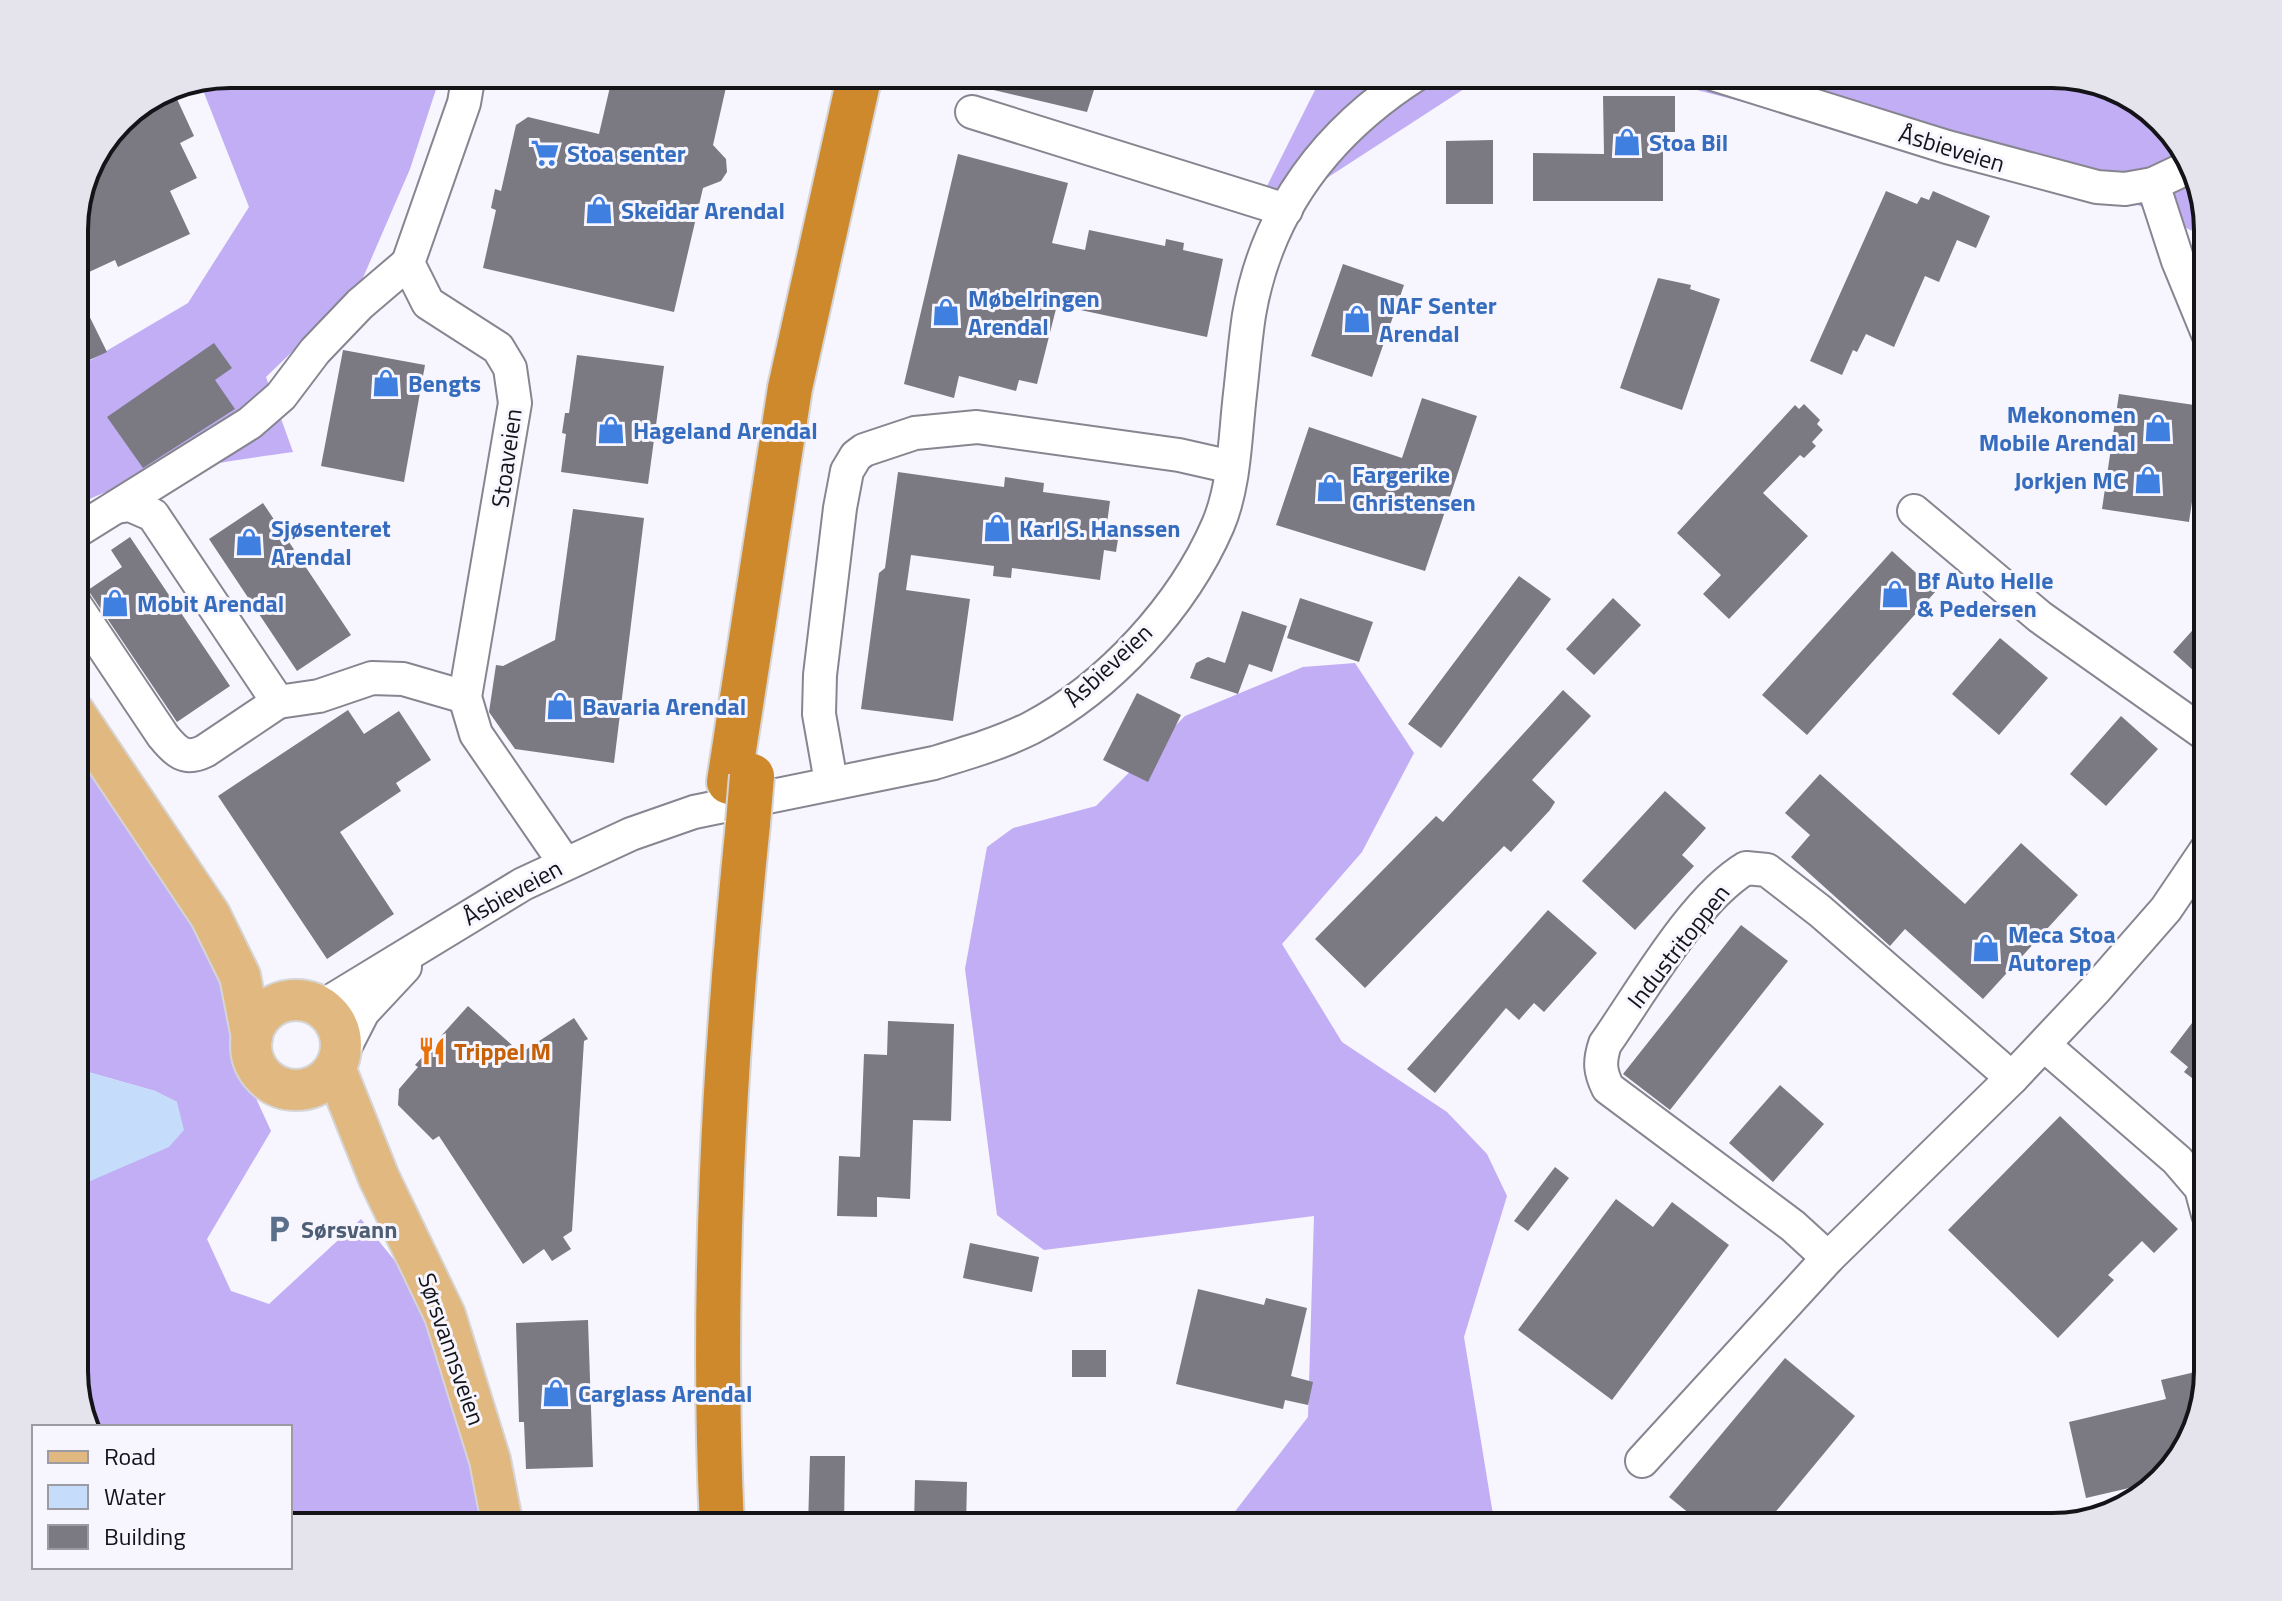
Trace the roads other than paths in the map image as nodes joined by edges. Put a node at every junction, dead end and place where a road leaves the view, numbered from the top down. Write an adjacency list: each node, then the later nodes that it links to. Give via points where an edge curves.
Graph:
1 (467, 88): 10 (street)
2 (857, 88): 21 (highway, via 790,388)
3 (881, 88): 21 (highway, via 810,404)
4 (1398, 88): 9 (street, Åsbieveien, via 1346,126 1312,165)
5 (1759, 88): 8 (street, Åsbieveien, via 2056,179 2125,189)
6 (972, 112): 9 (street)
7 (2181, 171): 8 (street, Åsbieveien)
8 (2153, 184): 11 (street)
9 (1286, 210): 12 (street, Åsbieveien, via 1249,313)
10 (408, 263): 13 (street, via 360,304 281,396 250,423); 17 (street, Stoaveien, via 428,303 498,348 513,380 515,403)
11 (2194, 300)
12 (1232, 467): 22 (street, Åsbieveien, via 1218,524 1193,572 1132,649 1066,707 968,753); 22 (street, via 977,427 915,433 856,456 847,471 840,508 820,675 819,714)
13 (116, 507): 15 (street); 18 (street, via 130,505 153,515)
14 (1914, 511): 19 (street, via 2040,617)
15 (88, 524)
16 (88, 624): 18 (street, via 181,755 205,751)
17 (465, 697): 18 (street, via 403,679 372,678 319,696); 24 (street, Stoaveien, via 476,734)
18 (278, 702)
19 (2194, 726)
20 (88, 733): 26 (main road)
21 (741, 779): 23 (highway, bridge)
22 (831, 782): 24 (street, Åsbieveien, via 694,812)
23 (736, 825): 39 (highway, via 703,1086 696,1410); 40 (highway, via 717,1422)
24 (564, 862): 27 (street, Åsbieveien)
25 (2194, 868): 30 (street, via 2166,909)
26 (210, 915): 28 (main road, via 281,986); 29 (main road, via 240,976)
27 (429, 941): 28 (street, Åsbieveien); 31 (street, Åsbieveien, via 363,1012)
28 (315, 1004): 29 (main road, via 278,1003 266,1011); 31 (main road, via 339,1028)
29 (252, 1037): 33 (main road, via 251,1050 261,1073)
30 (2044, 1045): 32 (street); 35 (street)
31 (338, 1062): 33 (main road, via 315,1086); 34 (main road, Sørsvannsveien)
32 (2012, 1078): 36 (street); 36 (street, Industritoppen, via 1767,870 1746,868 1721,887 1605,1044 1601,1073 1608,1088)
33 (288, 1089): 34 (main road, Sørsvannsveien, via 314,1103)
34 (379, 1178): 38 (main road, Sørsvannsveien, via 445,1315 490,1460)
35 (2194, 1180)
36 (1828, 1258): 37 (street)
37 (1642, 1461)
38 (500, 1513)
39 (700, 1513)
40 (721, 1513)

